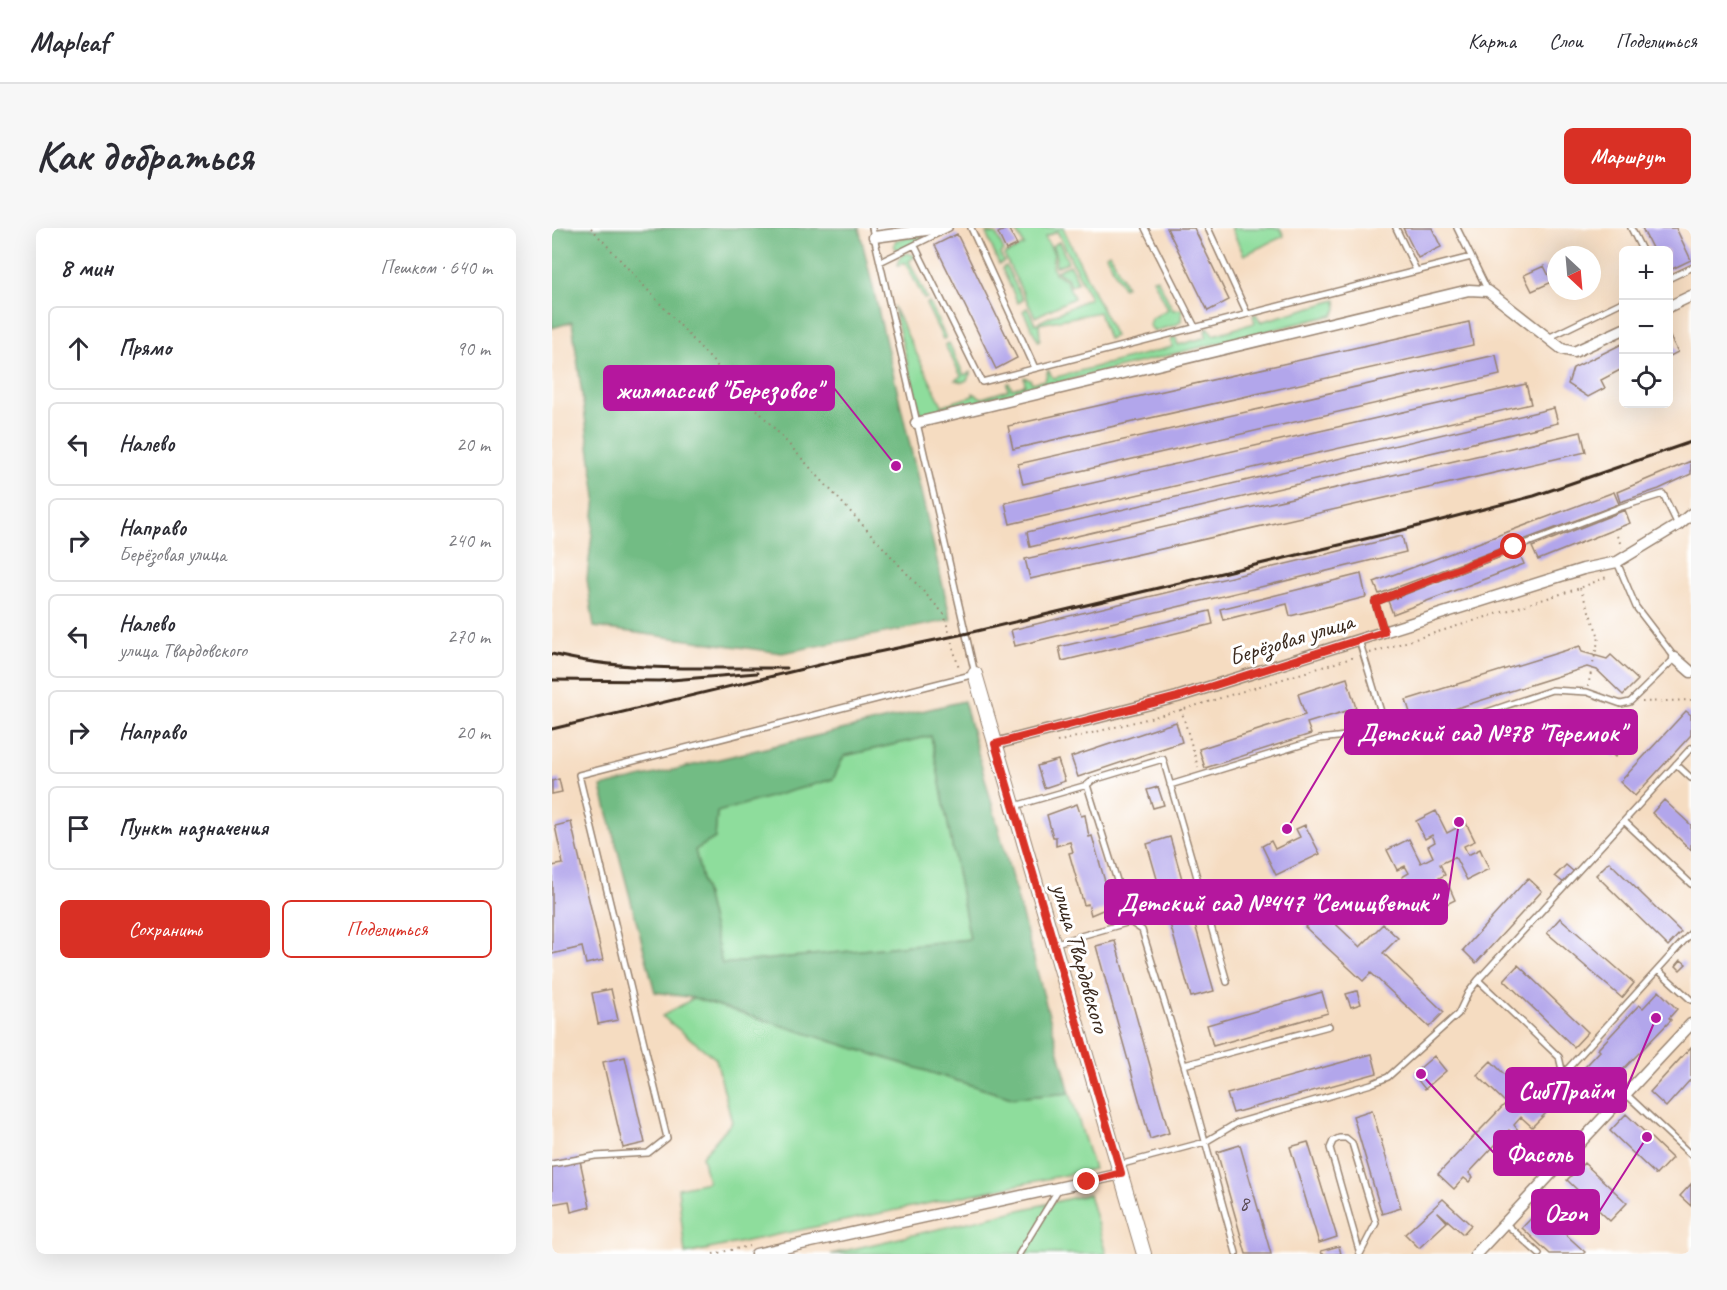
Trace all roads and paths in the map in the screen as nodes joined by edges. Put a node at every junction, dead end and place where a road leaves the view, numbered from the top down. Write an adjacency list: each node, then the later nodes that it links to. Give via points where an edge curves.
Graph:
1 (591, 228): 36 (path, via 944,614)
2 (941, 228): 10 (street)
3 (949, 228): 11 (lane)
4 (971, 228): 26 (lane)
5 (1145, 228): 23 (lane)
6 (1208, 228): 22 (lane)
7 (1396, 228): 16 (lane)
8 (1457, 228): 13 (lane)
9 (1631, 228): 12 (lane)
10 (873, 233): 14 (lane)
11 (915, 246): 14 (lane); 26 (lane, via 982,382)
12 (1640, 246)
13 (1471, 257): 16 (lane); 18 (lane)
14 (879, 262): 27 (lane)
15 (1691, 268): 17 (lane)
16 (1416, 270): 22 (lane)
17 (1673, 277)
18 (1488, 291): 25 (street); 27 (street, via 1469,290)
19 (1691, 296): 21 (street)
20 (1619, 303): 25 (lane)
21 (1673, 304)
22 (1247, 313): 23 (lane)
23 (1195, 327): 26 (lane)
24 (1619, 331): 25 (street, via 1574,352 1562,349)
25 (1548, 338)
26 (1035, 368)
27 (916, 423): 36 (lane)
28 (1691, 514): 29 (street, Берёзовая улица)
29 (1678, 525): 30 (street, Берёзовая улица); 32 (lane, via 1663,494 1621,507 1375,602)
30 (1617, 562): 32 (street, Берёзовая улица, via 1583,569); 34 (lane, via 1636,607)
31 (1580, 588): 37 (path, via 1599,637)
32 (1384, 632): 33 (street, Берёзовая улица)
33 (1358, 640): 38 (street, Берёзовая улица); 41 (lane)
34 (1675, 658): 35 (street); 40 (lane)
35 (1691, 672)
36 (968, 676): 42 (street, улица Твардовского); 67 (lane, via 579,775 667,1138 648,1153 595,1156)
37 (1587, 692): 40 (lane, via 1621,704); 41 (lane, via 1552,690 1410,738 1395,735)
38 (1177, 697): 42 (street, Берёзовая улица); 45 (path)
39 (1691, 700): 40 (path)
40 (1630, 702)
41 (1385, 725): 45 (lane, via 1320,739)
42 (995, 744): 49 (street, улица Твардовского)
43 (1691, 748): 44 (lane)
44 (1676, 764): 46 (lane); 50 (lane)
45 (1201, 775): 48 (lane)
46 (1691, 778)
47 (1087, 785): 48 (lane, via 1163,759); 49 (lane); 52 (lane)
48 (1170, 785): 57 (lane)
49 (1013, 806): 54 (street, улица Твардовского)
50 (1624, 821): 51 (lane); 56 (lane)
51 (1691, 884)
52 (1130, 922): 54 (lane); 61 (lane, via 1142,930)
53 (1691, 933): 55 (lane)
54 (1054, 944): 68 (street, улица Твардовского)
55 (1658, 970): 58 (lane); 62 (lane)
56 (1478, 980): 62 (lane, via 1559,1057); 65 (lane, via 1458,1014 1388,1077 1238,1124)
57 (1227, 982)
58 (1691, 1000)
59 (1691, 1024): 63 (street)
60 (1329, 1026): 61 (lane)
61 (1184, 1065): 65 (lane)
62 (1563, 1074): 64 (lane)
63 (1626, 1094): 64 (street); 66 (lane)
64 (1608, 1114): 70 (street)
65 (1205, 1142): 68 (lane); 71 (lane)
66 (1691, 1155)
67 (552, 1164)
68 (1119, 1169): 69 (street); 74 (street, улица Твардовского)
69 (1058, 1188): 72 (street); 73 (lane)
70 (1505, 1223): 76 (street); 77 (lane)
71 (1236, 1253)
72 (756, 1254)
73 (1019, 1254)
74 (1144, 1254)
75 (1360, 1254): 75 (lane, via 1330,1148 1339,1138 1352,1143 1376,1223)
76 (1476, 1254)
77 (1539, 1254)

